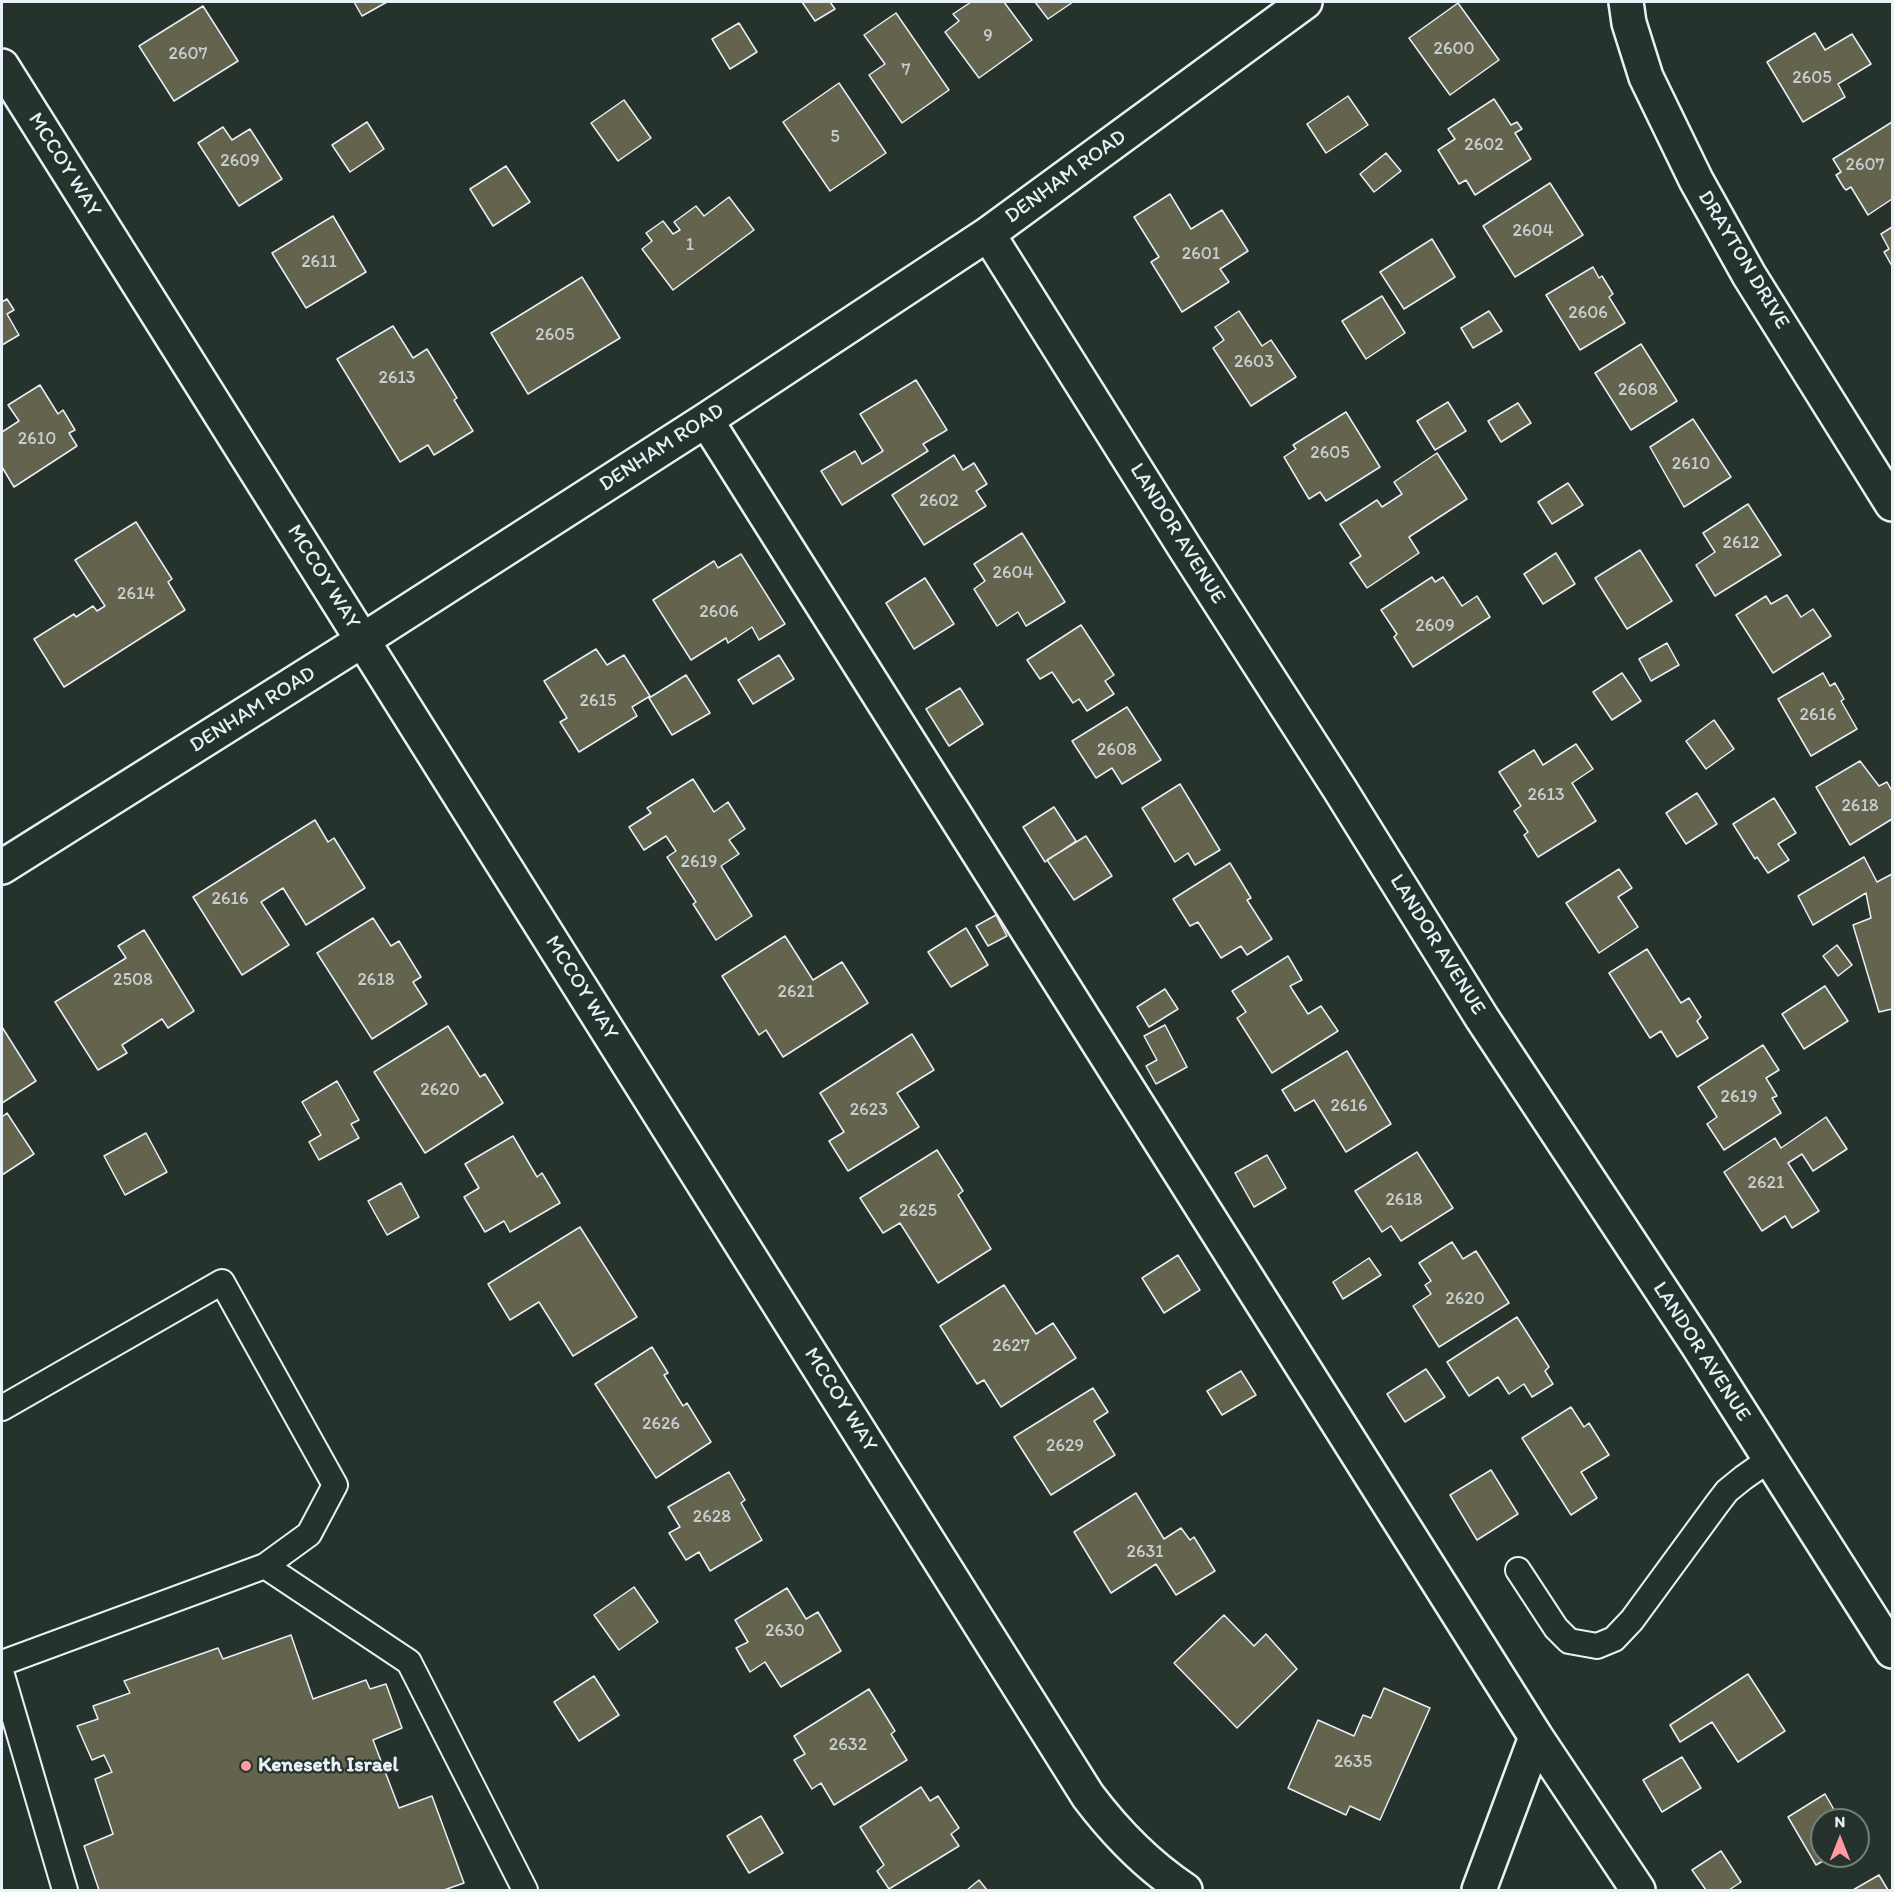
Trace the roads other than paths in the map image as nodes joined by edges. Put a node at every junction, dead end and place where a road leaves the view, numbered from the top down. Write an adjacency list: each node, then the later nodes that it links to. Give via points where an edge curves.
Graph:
1 (1305, 2): 4 (street, DENHAM ROAD)
2 (1626, 2): 6 (street, DRAYTON DRIVE, via 1646,77 1696,180 1749,275)
3 (2, 66): 7 (street, MCCOY WAY)
4 (988, 234): 5 (street, DENHAM ROAD); 10 (street, LANDOR AVENUE, via 1482,1018)
5 (706, 420): 7 (street, DENHAM ROAD); 16 (street)
6 (1893, 504)
7 (363, 640): 8 (street, DENHAM ROAD); 19 (street, MCCOY WAY, via 1088,1797 1138,1854)
8 (2, 867)
9 (2, 1408): 11 (lane, via 222,1282 335,1485 309,1534)
10 (1770, 1459): 12 (lane, via 1727,1491 1614,1639 1597,1646 1569,1641); 13 (street, LANDOR AVENUE)
11 (265, 1566): 14 (lane); 18 (lane, via 409,1662)
12 (1518, 1570)
13 (1893, 1651)
14 (2, 1663)
15 (2, 1675): 17 (lane)
16 (1536, 1737): 20 (street); 21 (street)
17 (65, 1890)
18 (525, 1890)
19 (1185, 1890)
20 (1479, 1890)
21 (1638, 1890)

